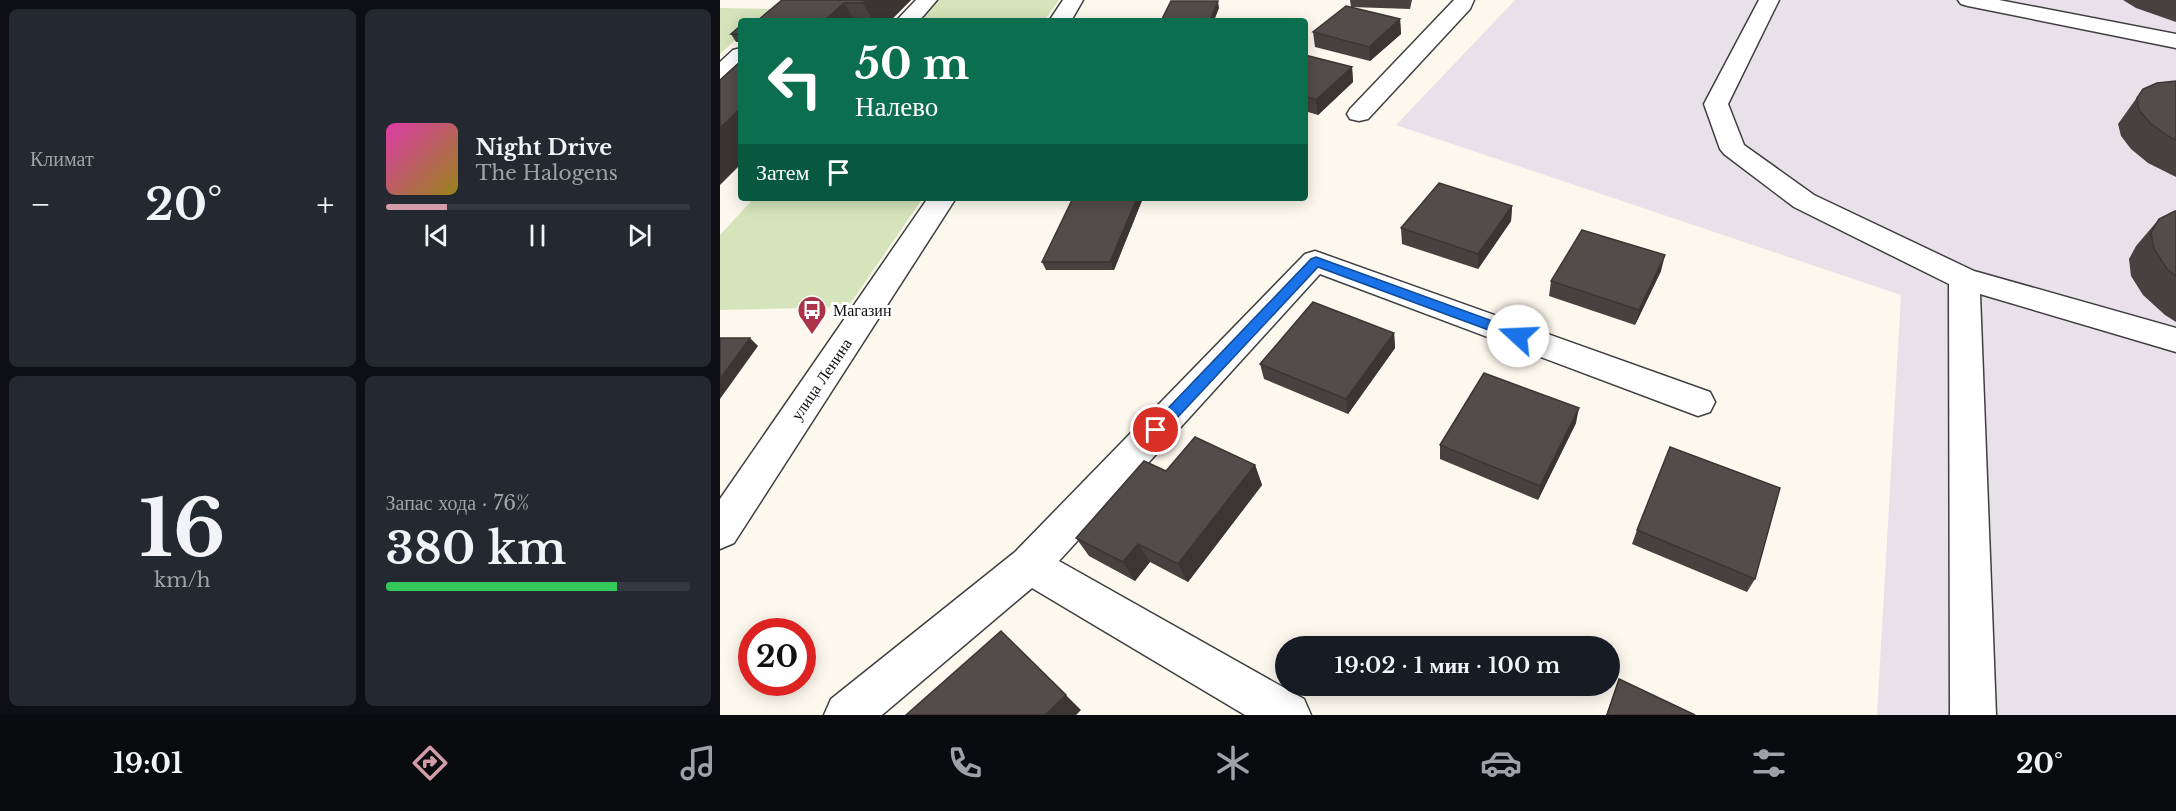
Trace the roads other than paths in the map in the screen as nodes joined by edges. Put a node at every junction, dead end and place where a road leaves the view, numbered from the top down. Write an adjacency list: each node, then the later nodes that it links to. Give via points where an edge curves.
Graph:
1 (927, 0): 6 (street)
2 (1073, 0): 7 (street)
3 (1464, 0): 12 (street)
4 (1769, 0): 14 (street, via 1716,104 1733,149 1804,201)
5 (1970, 0): 8 (street)
6 (911, 18)
7 (1062, 18)
8 (2176, 40)
9 (738, 58): 10 (street)
10 (720, 75): 11 (street)
11 (738, 76)
12 (1359, 114)
13 (940, 201): 17 (street, улица Ленина)
14 (1964, 279): 15 (street); 21 (street)
15 (2176, 340)
16 (1698, 402): 18 (street, via 1316,261)
17 (720, 531)
18 (1029, 565): 19 (street); 20 (street)
19 (847, 715)
20 (1288, 715)
21 (1972, 715)

